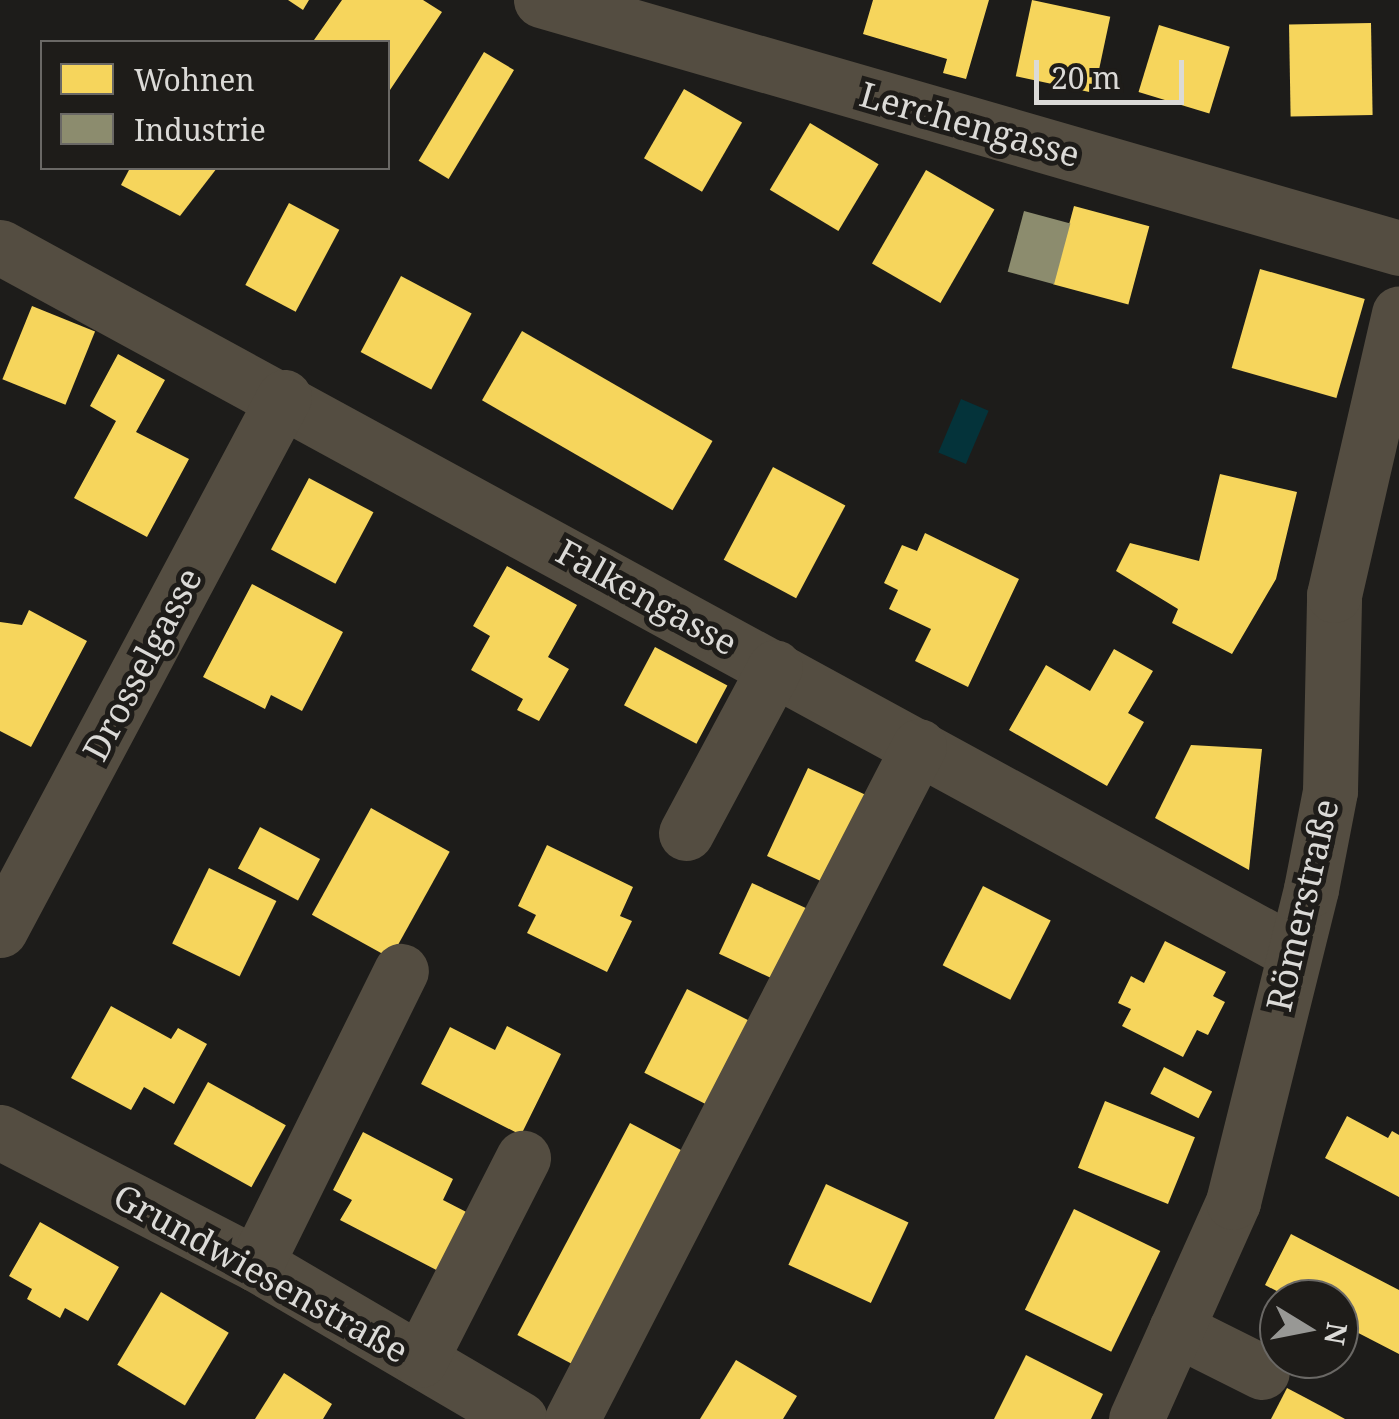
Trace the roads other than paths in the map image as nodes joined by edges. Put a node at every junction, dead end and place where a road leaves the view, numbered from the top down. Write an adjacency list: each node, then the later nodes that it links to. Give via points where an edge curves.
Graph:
1 (542, 0): 3 (street, Lerchengasse)
2 (0, 247): 5 (street, Falkengasse)
3 (1399, 248)
4 (1399, 313): 10 (street, Römerstraße, via 1334,595 1330,791)
5 (284, 397): 6 (street, Falkengasse); 9 (street, Drosselgasse)
6 (775, 667): 7 (street, Falkengasse); 8 (street)
7 (919, 746): 10 (street, Falkengasse); 19 (street)
8 (686, 832)
9 (0, 930)
10 (1292, 951): 15 (street, Römerstraße, via 1233,1202)
11 (402, 971): 14 (street)
12 (0, 1132): 14 (street, Grundwiesenstraße)
13 (524, 1158): 16 (street)
14 (256, 1264): 16 (street, Grundwiesenstraße)
15 (1176, 1329): 17 (street); 20 (street, Römerstraße)
16 (420, 1360): 18 (street, Grundwiesenstraße)
17 (1259, 1370)
18 (520, 1419)
19 (572, 1419)
20 (1136, 1419)

